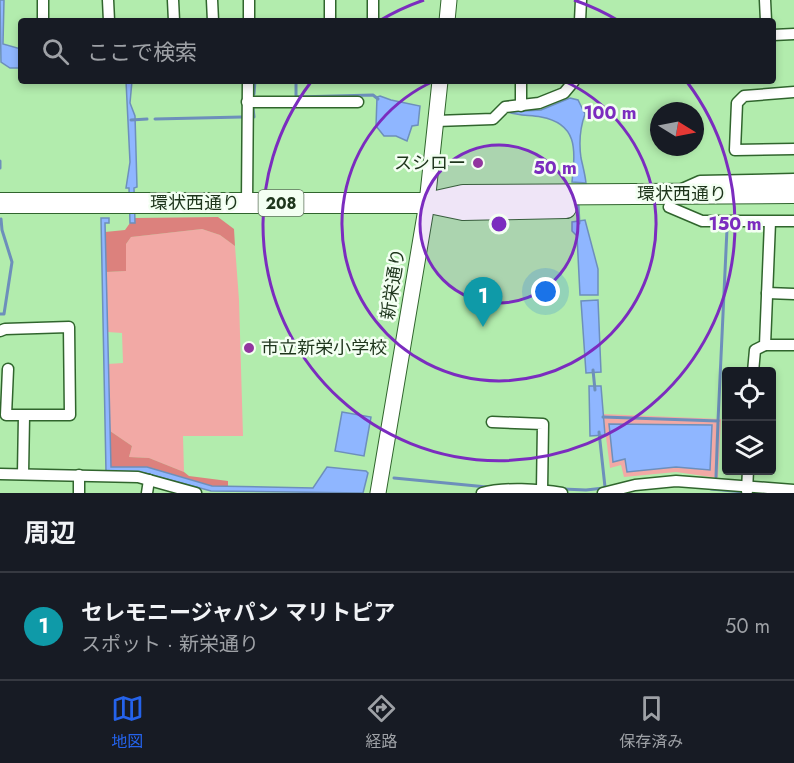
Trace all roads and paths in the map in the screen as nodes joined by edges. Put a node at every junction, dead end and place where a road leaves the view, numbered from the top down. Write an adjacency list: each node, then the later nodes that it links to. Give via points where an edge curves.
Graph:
1 (43, 0): 11 (street)
2 (108, 0): 12 (street)
3 (173, 0): 13 (street)
4 (212, 0): 14 (street)
5 (249, 0): 15 (street)
6 (330, 0): 16 (street)
7 (373, 0): 17 (street)
8 (449, 0): 18 (street)
9 (581, 0): 19 (street)
10 (765, 0): 20 (street)
11 (43, 18)
12 (109, 18)
13 (174, 18)
14 (213, 18)
15 (249, 18)
16 (330, 18)
17 (373, 18)
18 (447, 18)
19 (580, 18)
20 (766, 18)
21 (794, 34): 22 (street)
22 (776, 35)
23 (248, 84): 28 (street)
24 (440, 84): 31 (street, 新栄通り)
25 (521, 84): 30 (street)
26 (572, 84): 30 (street, via 564,93)
27 (794, 92): 32 (street, via 744,96 737,103 735,150)
28 (247, 102): 29 (street); 38 (street)
29 (358, 102)
30 (521, 106): 31 (street, via 505,107 493,119)
31 (435, 121): 39 (street, 新栄通り)
32 (794, 149)
33 (794, 179): 35 (street, via 700,181)
34 (794, 193): 36 (highway, 環状西通り / 208)
35 (670, 200): 36 (highway, 環状西通り / 208); 39 (highway, 環状西通り / 208, via 567,202 463,195); 42 (street, via 702,220)
36 (701, 200): 40 (highway, 環状西通り / 208)
37 (0, 203): 38 (highway, 環状西通り / 208)
38 (247, 203): 39 (highway, 環状西通り / 208)
39 (427, 203): 65 (street, 新栄通り)
40 (794, 205)
41 (794, 221): 42 (street)
42 (771, 222): 43 (street)
43 (767, 293): 44 (street); 46 (street)
44 (794, 294)
45 (0, 331): 50 (street, via 69,327 70,415)
46 (765, 345): 47 (street); 48 (street, via 755,350)
47 (794, 345)
48 (753, 367)
49 (8, 369): 50 (street, via 6,415)
50 (24, 416): 53 (street)
51 (492, 422): 56 (street, via 543,424)
52 (0, 474): 53 (street)
53 (23, 474): 54 (street)
54 (79, 475): 55 (street); 62 (street)
55 (149, 480): 63 (street); 64 (street)
56 (542, 485): 66 (street); 67 (street)
57 (633, 489): 58 (street, via 664,481); 61 (street)
58 (693, 489): 59 (street)
59 (747, 489): 60 (street)
60 (794, 490)
61 (608, 492)
62 (79, 493)
63 (147, 493)
64 (196, 493)
65 (378, 493)
66 (482, 493)
67 (561, 493)

